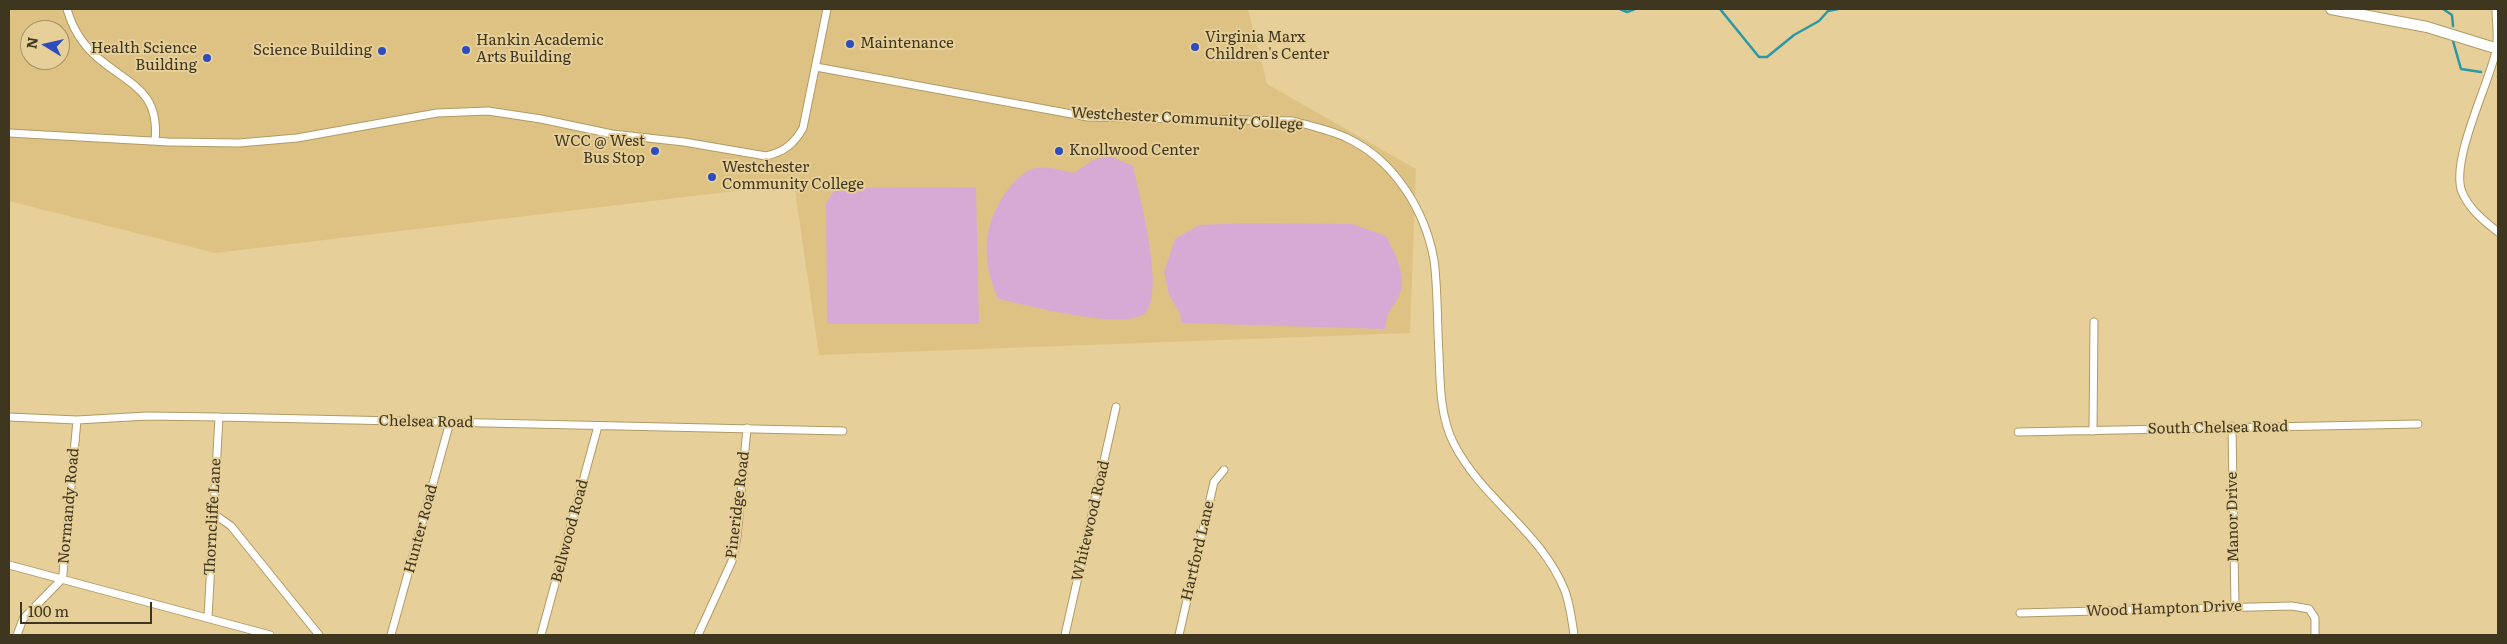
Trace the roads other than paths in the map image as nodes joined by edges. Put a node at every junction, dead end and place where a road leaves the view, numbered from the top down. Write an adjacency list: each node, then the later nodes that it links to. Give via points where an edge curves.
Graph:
1 (67, 9): 8 (street, via 87,47 141,89 150,101)
2 (827, 9): 6 (street)
3 (2331, 9): 5 (main road, via 2427,27)
4 (2496, 9): 5 (street)
5 (2497, 49): 9 (street, via 2462,154 2459,173 2462,191 2469,205)
6 (816, 66): 8 (street, via 800,134 788,147 766,156 612,134 488,111 437,113 262,142); 38 (street, Westchester Community College, via 1088,117 1293,121 1322,128 1365,149 1401,183 1419,210 1427,232 1434,261 1442,396 1453,442 1480,484 1546,556 1565,591)
7 (9, 133): 8 (street)
8 (155, 141)
9 (2498, 232)
10 (2094, 322): 21 (street)
11 (1116, 407): 36 (street, Whitewood Road)
12 (9, 417): 14 (street, Chelsea Road)
13 (219, 417): 14 (street, Chelsea Road, via 147,416); 15 (street, Chelsea Road); 24 (street, Thorncliffe Lane)
14 (77, 420): 26 (street, Normandy Road)
15 (450, 422): 17 (street, Chelsea Road); 33 (street, Hunter Road)
16 (2418, 424): 18 (street, South Chelsea Road)
17 (598, 426): 19 (street, Chelsea Road); 34 (street, Bellwood Road)
18 (2232, 426): 21 (street, South Chelsea Road); 27 (street, Manor Drive)
19 (747, 428): 20 (street, Chelsea Road); 35 (street, Pineridge Road, via 732,561)
20 (843, 431)
21 (2092, 431): 22 (street, South Chelsea Road)
22 (2018, 432)
23 (1224, 470): 37 (street, Hartford Lane, via 1214,482)
24 (214, 514): 29 (street, Thorncliffe Lane); 32 (street, via 231,526)
25 (9, 565): 26 (street)
26 (62, 579): 29 (street); 30 (street, Normandy Road, via 24,619)
27 (2234, 607): 28 (street, Wood Hampton Drive); 39 (street, Wood Hampton Drive, via 2292,606 2308,609 2315,618)
28 (2020, 613)
29 (208, 617): 31 (street)
30 (17, 635)
31 (270, 635)
32 (319, 635)
33 (391, 635)
34 (542, 635)
35 (698, 635)
36 (1065, 635)
37 (1179, 635)
38 (1574, 635)
39 (2316, 635)

